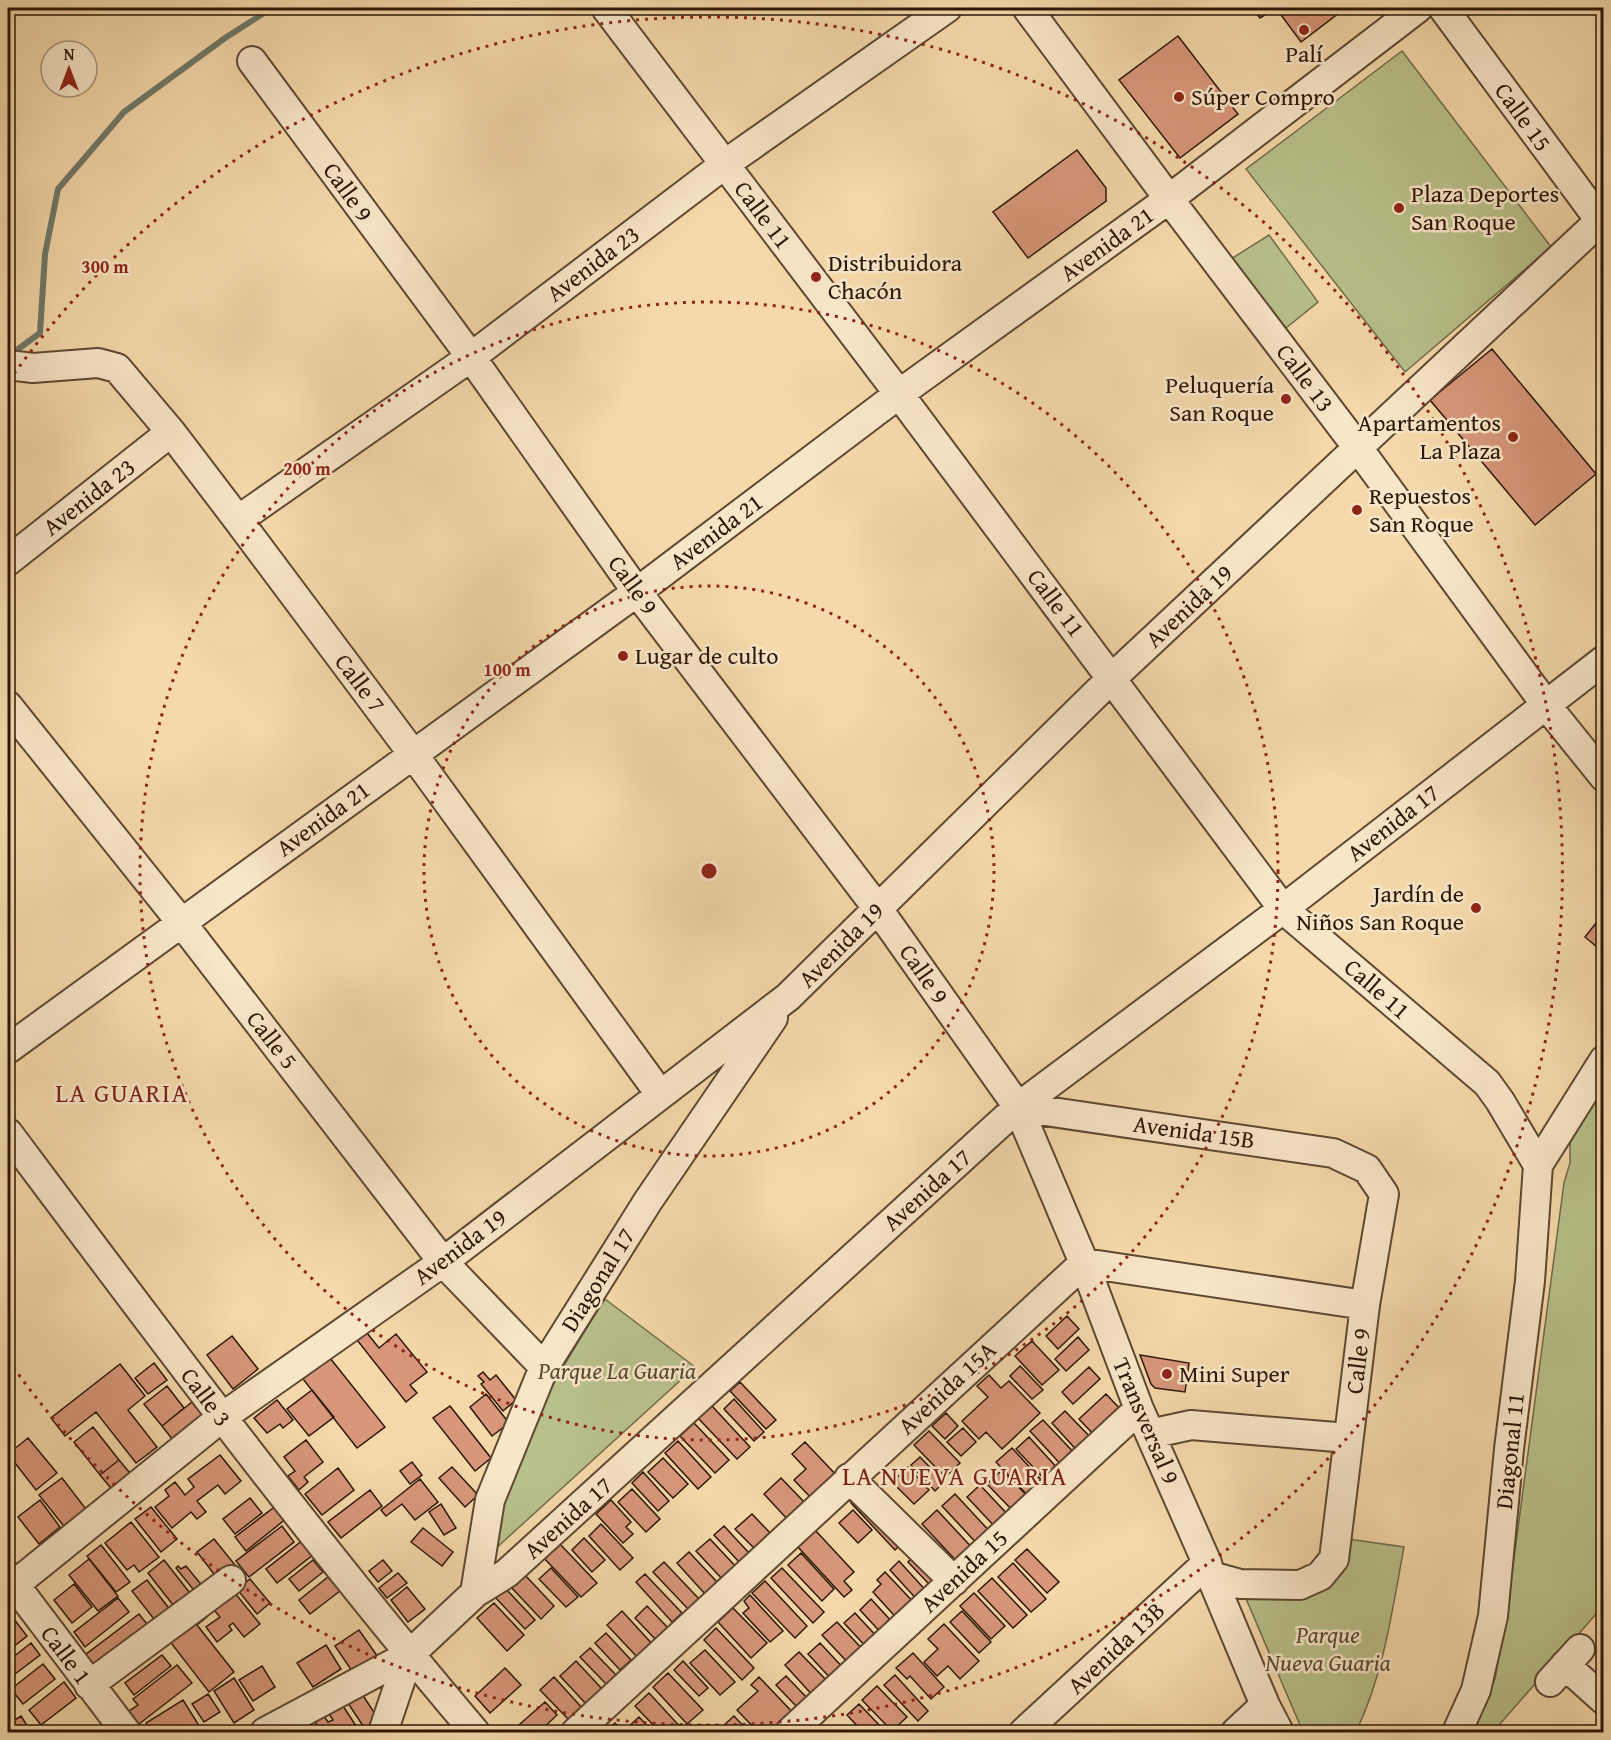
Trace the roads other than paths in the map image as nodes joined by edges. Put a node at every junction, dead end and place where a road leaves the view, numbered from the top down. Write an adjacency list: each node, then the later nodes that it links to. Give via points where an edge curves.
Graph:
1 (606, 8): 7 (street, Calle 11)
2 (947, 8): 7 (street, Avenida 23)
3 (1027, 8): 8 (street, Calle 13)
4 (1418, 8): 8 (street, Avenida 21)
5 (1443, 8): 9 (street, Calle 15)
6 (252, 61): 10 (street, Calle 9)
7 (725, 164): 10 (street, Avenida 23); 12 (street, Calle 11)
8 (1169, 199): 12 (street, Avenida 21); 14 (street, Calle 13)
9 (1602, 221): 14 (street, Avenida 19)
10 (471, 357): 15 (street, Avenida 23); 17 (street, Calle 9)
11 (8, 365): 13 (street, Calle 7, via 33,368 98,363 117,368)
12 (899, 394): 17 (street, Avenida 21); 19 (street, Calle 11)
13 (171, 432): 15 (street, Calle 7); 16 (street, Avenida 23)
14 (1358, 448): 19 (street, Avenida 19); 20 (street, Calle 13)
15 (238, 520): 22 (street, Calle 7)
16 (8, 561)
17 (637, 592): 22 (street, Avenida 21); 24 (street, Calle 9)
18 (1604, 660): 20 (street, Avenida 17)
19 (1112, 678): 24 (street, Avenida 19); 25 (street, Calle 11)
20 (1546, 705): 23 (street, Calle 13); 25 (street, Avenida 17)
21 (8, 706): 26 (street, Calle 5)
22 (413, 754): 26 (street, Avenida 21); 30 (street, Calle 7)
23 (1604, 777)
24 (878, 909): 27 (street, Avenida 19); 31 (street, Calle 9)
25 (1283, 909): 31 (street, Avenida 17); 33 (street, Calle 11, via 1487,1083)
26 (181, 922): 28 (street, Avenida 21); 35 (street, Calle 5)
27 (788, 997): 30 (street, Avenida 19); 38 (street, Diagonal 17, via 648,1201)
28 (8, 1049)
29 (1604, 1060): 33 (street)
30 (660, 1094): 35 (street, Avenida 19)
31 (1018, 1107): 34 (street, Avenida 15B, via 1314,1149); 36 (street, Transversal 9); 48 (street, Avenida 17, via 507,1573)
32 (8, 1133): 40 (street, Calle 3)
33 (1538, 1165): 63 (street, Diagonal 11, via 1530,1281 1493,1616 1476,1690)
34 (1367, 1169): 37 (street, Calle 9, via 1384,1194)
35 (443, 1262): 38 (street, Calle 5); 40 (street, Avenida 19)
36 (1084, 1263): 37 (street); 39 (street, Transversal 9); 43 (street, Avenida 15A)
37 (1365, 1305): 42 (street, Calle 9)
38 (544, 1367): 48 (street, Diagonal 17, via 490,1500)
39 (1139, 1409): 41 (street, Transversal 9); 46 (street, Avenida 15)
40 (221, 1418): 47 (street, Avenida 19); 49 (street, Calle 3)
41 (1150, 1434): 42 (street, via 1191,1425); 44 (street, Transversal 9)
42 (1348, 1438): 44 (street, Calle 9, via 1335,1559 1320,1576 1300,1585 1240,1584)
43 (849, 1479): 46 (street); 58 (street, Avenida 15A)
44 (1209, 1569): 53 (street, Transversal 9); 60 (street, Avenida 13B)
45 (231, 1580): 51 (street)
46 (954, 1581): 59 (street, Avenida 15)
47 (10, 1584): 51 (street, Calle 1)
48 (475, 1593): 49 (street, Avenida 17)
49 (410, 1655): 55 (street, Avenida 17); 56 (street); 57 (street, Calle 3)
50 (1565, 1665): 52 (street)
51 (89, 1685): 54 (street, Calle 1)
52 (1604, 1700)
53 (1265, 1705): 61 (street); 62 (street, Transversal 9)
54 (126, 1732)
55 (265, 1732)
56 (383, 1732)
57 (475, 1732)
58 (576, 1732)
59 (790, 1732)
60 (1024, 1732)
61 (1236, 1732)
62 (1280, 1732)
63 (1457, 1732)

